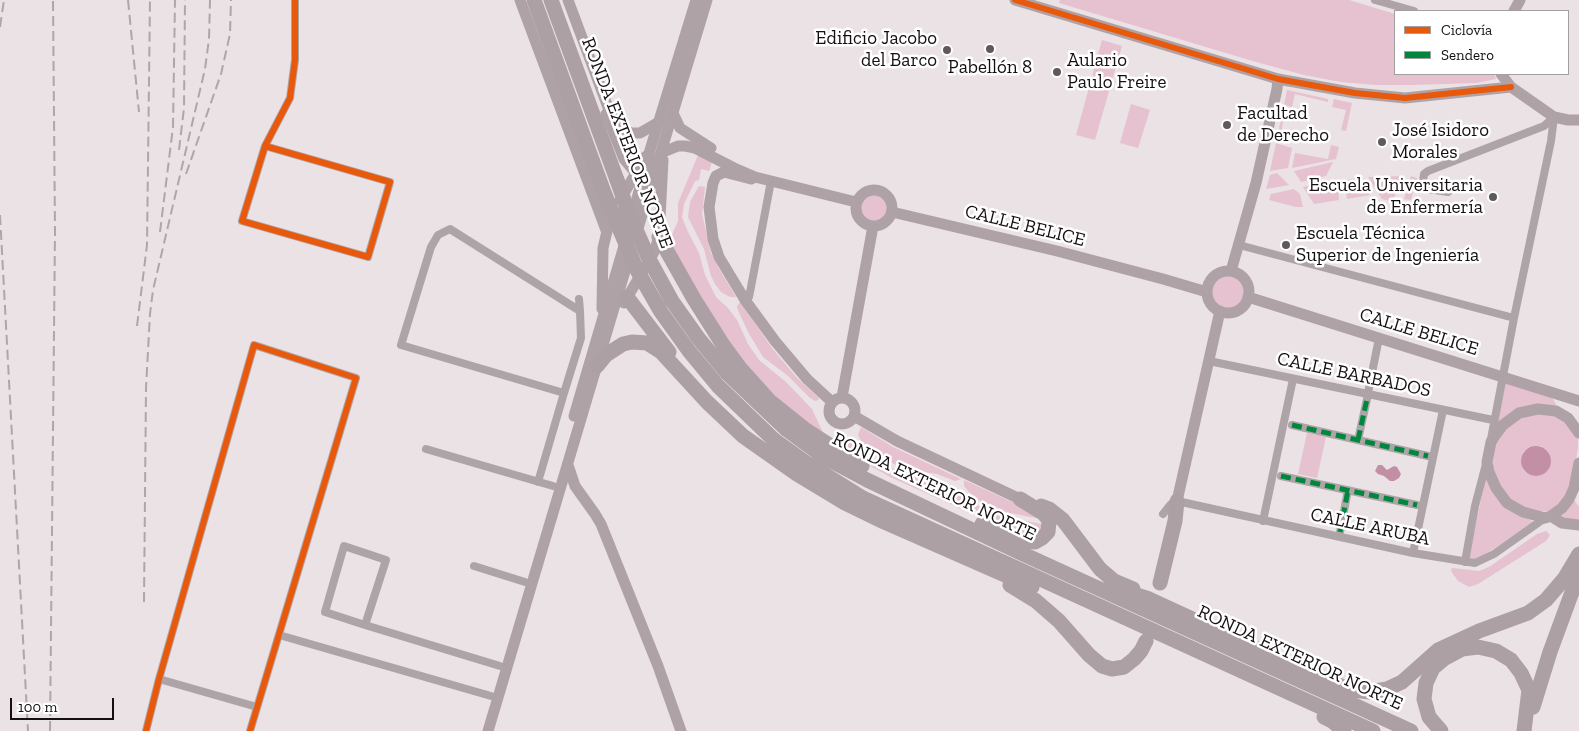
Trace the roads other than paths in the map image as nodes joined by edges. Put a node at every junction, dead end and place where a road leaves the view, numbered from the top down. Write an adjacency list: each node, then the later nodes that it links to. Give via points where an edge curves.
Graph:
1 (294, 0): 19 (street, via 295,60 290,98)
2 (520, 0): 29 (street)
3 (534, 0): 101 (highway, RONDA EXTERIOR NORTE, bridge, via 605,194 638,270 661,312 718,386 773,439 863,498)
4 (551, 0): 23 (highway, RONDA EXTERIOR NORTE)
5 (568, 0): 13 (street)
6 (696, 0): 18 (street)
7 (707, 0): 15 (street)
8 (1015, 0): 12 (street)
9 (1375, 0): 10 (street)
10 (1410, 10)
11 (1502, 75): 14 (street)
12 (1278, 79): 14 (street, via 1405,98); 31 (street)
13 (599, 86): 18 (street, via 608,110 623,129 640,133); 22 (street, via 600,100 618,147)
14 (1511, 87): 16 (street)
15 (673, 114): 20 (street); 21 (street, via 686,134)
16 (1554, 117): 17 (street); 24 (street, via 1544,126 1424,174 1422,188); 42 (street)
17 (1579, 120)
18 (659, 122): 20 (street)
19 (265, 146): 19 (street, via 390,182 368,257 242,221)
20 (657, 152): 21 (street, via 678,146 695,148 734,168); 22 (street); 25 (street, via 664,162)
21 (763, 178): 26 (street); 38 (street, via 750,292); 38 (street, via 719,173 713,183 709,207 719,257)
22 (643, 182): 23 (street); 25 (street); 34 (street)
23 (622, 184): 29 (street); 70 (highway, RONDA EXTERIOR NORTE, bridge, via 629,214 672,301 727,373 786,429 824,457)
24 (1448, 192)
25 (661, 202): 30 (street)
26 (856, 202): 27 (street, via 865,192 878,190 888,197); 28 (street, via 858,218)
27 (892, 212): 28 (street, via 885,222); 35 (street, CALLE BELICE, via 1163,278)
28 (873, 226): 53 (street)
29 (606, 230): 32 (street)
30 (659, 237): 34 (street, via 637,281); 55 (highway, via 723,345)
31 (1239, 245): 33 (street); 42 (street)
32 (603, 268): 34 (street); 41 (street, via 601,304)
33 (1231, 271): 35 (street, via 1214,276); 36 (street, via 1245,280)
34 (621, 288): 41 (street); 41 (street); 48 (highway)
35 (1207, 292): 40 (street, via 1210,304)
36 (1248, 297): 40 (street, via 1235,311); 43 (street, CALLE BELICE)
37 (579, 299): 39 (street)
38 (745, 300): 53 (street, via 794,365)
39 (580, 311): 50 (street, via 581,338); 50 (street, via 450,229 438,235 430,247 401,345)
40 (1220, 311): 44 (street)
41 (607, 318): 45 (street); 49 (street)
42 (1514, 318): 46 (street)
43 (1379, 338): 46 (street, CALLE BELICE); 52 (street)
44 (1209, 361): 47 (street, CALLE BARBADOS); 79 (street)
45 (597, 366): 48 (highway, via 606,355 623,344 647,343 662,352); 49 (street)
46 (1502, 377): 51 (street, CALLE BELICE); 59 (street)
47 (1293, 378): 52 (street, CALLE BARBADOS); 84 (street)
48 (694, 388): 91 (highway, via 744,436 797,474 845,503)
49 (585, 391): 68 (street); 72 (street, via 565,445 566,454)
50 (564, 393): 71 (street)
51 (1558, 395): 54 (street, CALLE BELICE); 58 (street)
52 (1367, 396): 56 (street, CALLE BARBADOS); 62 (street)
53 (837, 400): 57 (street, via 852,402); 57 (street, via 828,410 833,421 845,424)
54 (1579, 401)
55 (771, 402): 70 (highway, via 786,419); 76 (highway, via 814,436 866,469 1021,540 1035,542 1048,532 1048,519)
56 (1443, 410): 59 (street, CALLE BARBADOS); 88 (street)
57 (854, 416): 76 (street, via 897,441)
58 (1570, 416): 61 (street); 63 (street, via 1538,409 1519,413 1503,425)
59 (1493, 420): 63 (street)
60 (1292, 425): 62 (street)
61 (1579, 433)
62 (1358, 440): 65 (street)
63 (1491, 442): 66 (street)
64 (426, 449): 71 (street)
65 (1428, 456)
66 (1487, 462): 83 (street, via 1496,488 1507,503 1523,512); 92 (street)
67 (1579, 463): 73 (street)
68 (568, 464): 72 (street); 81 (street, via 575,486)
69 (1281, 476): 74 (street)
70 (867, 480): 89 (highway, RONDA EXTERIOR NORTE)
71 (538, 482): 72 (street)
72 (558, 484): 75 (street); 78 (street); 95 (street)
73 (1574, 488): 77 (street); 83 (street, via 1562,508)
74 (1348, 490): 80 (street); 86 (street)
75 (573, 494): 78 (street); 81 (street)
76 (1020, 499): 97 (highway, via 1049,509 1064,520 1100,569 1114,581)
77 (1579, 499)
78 (556, 500): 87 (street)
79 (1177, 501): 82 (street); 84 (street, CALLE ARUBA); 96 (highway)
80 (1417, 505)
81 (591, 507): 114 (street, via 601,524)
82 (1163, 514)
83 (1548, 517): 85 (street); 92 (street, CALLE ARUBA, via 1494,554 1475,563)
84 (1263, 521): 88 (street, CALLE ARUBA)
85 (1579, 525)
86 (1340, 532)
87 (542, 551): 95 (street); 98 (street)
88 (1413, 553): 92 (street, CALLE ARUBA)
89 (1023, 554): 97 (highway); 117 (highway, RONDA EXTERIOR NORTE)
90 (1579, 554): 107 (highway, via 1546,600 1528,613 1438,650 1402,682 1370,692 1352,690)
91 (965, 559): 101 (highway); 102 (highway, via 1036,601 1102,666 1112,669 1124,667 1142,651)
92 (1465, 562)
93 (474, 566): 95 (street)
94 (1579, 573): 120 (highway)
95 (525, 582): 98 (street); 104 (street)
96 (1160, 583)
97 (1149, 599): 107 (highway)
98 (523, 612): 103 (street)
99 (366, 625): 99 (street, via 324,612 344,546 386,560); 104 (street)
100 (279, 635): 106 (street, via 356,378 254,345); 109 (street); 110 (street)
101 (1164, 636): 105 (highway, RONDA EXTERIOR NORTE)
102 (1146, 641)
103 (513, 648): 104 (street); 108 (street)
104 (500, 666): 108 (street); 109 (street)
105 (1247, 673): 115 (highway); 116 (highway, RONDA EXTERIOR NORTE)
106 (159, 679): 110 (street); 112 (street)
107 (1325, 680): 118 (highway)
108 (501, 687): 109 (street); 111 (street)
109 (491, 696): 111 (street)
110 (257, 707): 113 (street)
111 (486, 730)
112 (146, 731)
113 (250, 731)
114 (681, 731)
115 (1344, 731)
116 (1373, 731)
117 (1411, 731)
118 (1432, 731)
119 (1441, 731): 120 (highway, via 1429,717 1424,699 1426,683 1433,668 1445,658 1462,649 1478,648 1496,651 1511,660 1521,673 1529,690)
120 (1525, 731)

